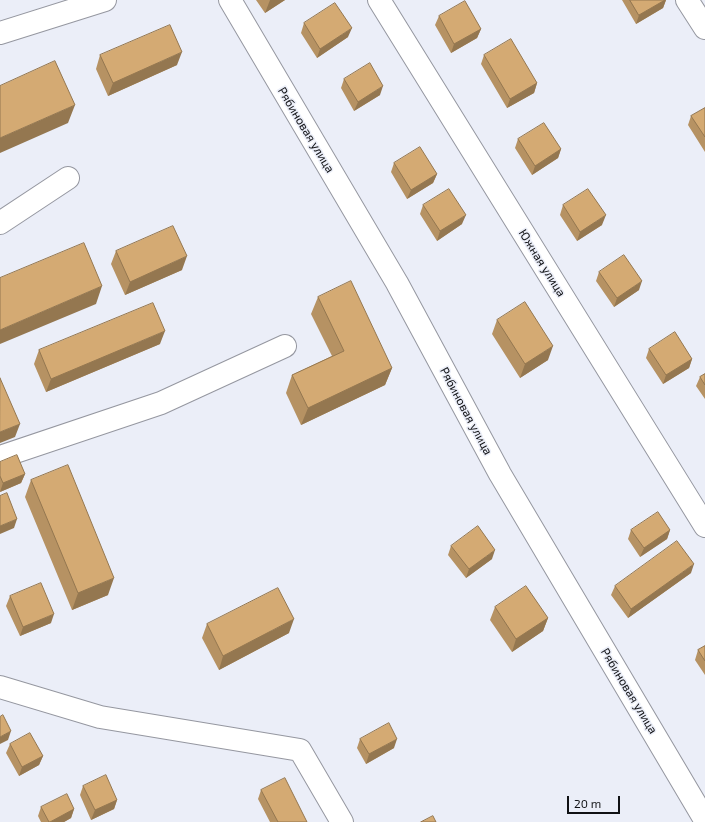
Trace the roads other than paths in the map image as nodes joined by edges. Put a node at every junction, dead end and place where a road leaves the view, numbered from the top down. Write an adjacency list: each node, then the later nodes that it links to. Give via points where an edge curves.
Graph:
1 (105, 0): 6 (street)
2 (230, 0): 13 (street, Рябиновая улица, via 396,283 500,474)
3 (379, 0): 11 (street, Южная улица)
4 (687, 0): 5 (street)
5 (705, 28)
6 (0, 33)
7 (68, 178): 8 (street)
8 (0, 223)
9 (285, 346): 10 (street, via 161,403)
10 (0, 456)
11 (705, 526)
12 (0, 687): 14 (street, via 100,717 300,750)
13 (705, 820)
14 (342, 822)

